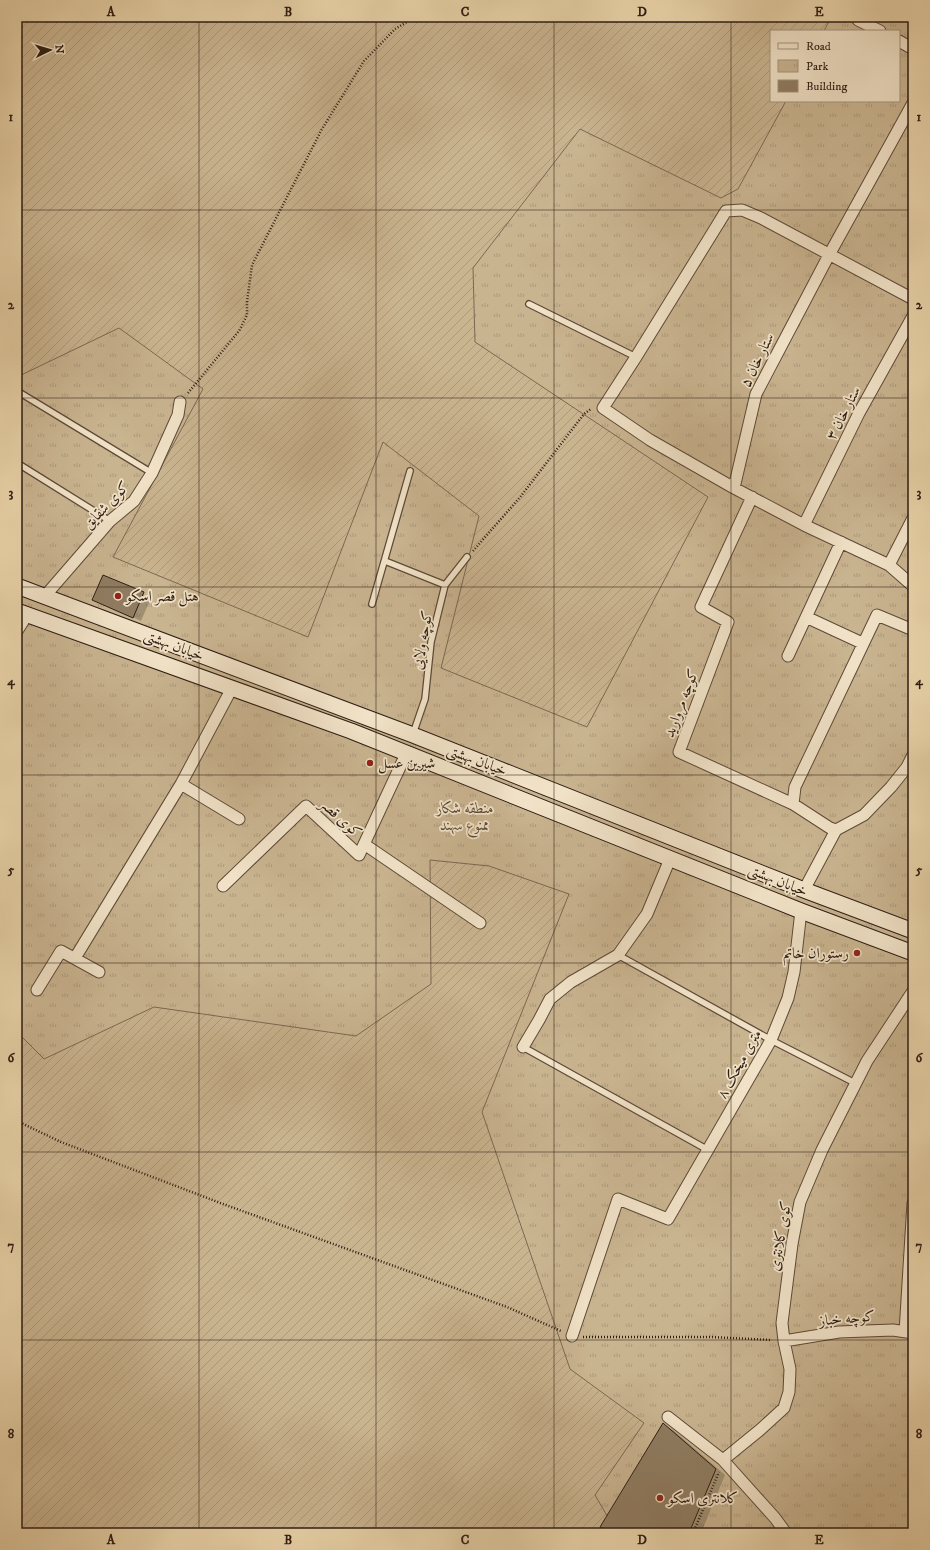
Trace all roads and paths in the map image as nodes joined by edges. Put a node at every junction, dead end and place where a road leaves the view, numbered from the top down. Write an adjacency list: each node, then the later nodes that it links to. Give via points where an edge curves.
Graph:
1 (415, 17): 13 (path, via 395,29 364,61 322,129 252,265 247,315 239,331)
2 (856, 17): 3 (street)
3 (878, 30)
4 (900, 42): 5 (street)
5 (913, 48)
6 (913, 104): 7 (street, ستار خان ۵)
7 (829, 254): 8 (street); 11 (street, via 742,210 726,211); 18 (street, ستار خان ۵, via 756,394)
8 (913, 299)
9 (529, 304): 11 (lane)
10 (913, 316): 22 (street, ستار خان ۳, via 859,412)
11 (636, 357): 14 (street)
12 (17, 391): 17 (lane)
13 (180, 402): 17 (street, کوی شقایق, via 178,415)
14 (603, 408): 18 (street, via 650,440); 24 (path, via 593,408 584,414 521,496)
15 (17, 463): 21 (lane)
16 (410, 471): 25 (lane)
17 (152, 472): 21 (street, کوی شقایق, via 134,501)
18 (734, 488): 19 (street)
19 (752, 496): 22 (street); 43 (street, کوچه مروارید, via 701,607 728,622 679,752)
20 (913, 518): 26 (street)
21 (110, 521): 30 (street, کوی شقایق)
22 (804, 525): 23 (street)
23 (841, 542): 26 (street); 33 (street)
24 (468, 557): 27 (lane, کوچه ولایی)
25 (385, 561): 27 (lane); 31 (lane)
26 (889, 564): 29 (street)
27 (445, 585): 39 (lane, کوچه ولایی, via 431,642 425,700)
28 (17, 586): 30 (main road, خیابان بهشتی)
29 (913, 586)
30 (45, 596): 39 (main road, خیابان بهشتی)
31 (372, 604)
32 (22, 613): 35 (street); 38 (main road, خیابان بهشتی)
33 (806, 617): 36 (street); 37 (street)
34 (913, 630): 36 (street, via 877,615)
35 (17, 631)
36 (862, 643): 43 (street, via 796,787)
37 (788, 656)
38 (232, 688): 40 (main road, خیابان بهشتی); 42 (street)
39 (413, 735): 49 (main road, خیابان بهشتی)
40 (406, 754): 46 (street, کوی قصر); 47 (main road, خیابان بهشتی)
41 (913, 755): 45 (street, via 891,787 864,815)
42 (181, 784): 44 (street); 55 (street)
43 (793, 804): 45 (street)
44 (239, 819)
45 (836, 830): 49 (street)
46 (364, 844): 48 (street, کوی قصر, via 359,855 306,806); 51 (street)
47 (670, 859): 50 (main road, خیابان بهشتی); 54 (street, via 647,914)
48 (223, 886)
49 (804, 890): 52 (main road, خیابان بهشتی)
50 (801, 911): 53 (main road, خیابان بهشتی); 59 (street, ۸ متری میخک, via 794,972 788,998)
51 (480, 923)
52 (913, 931)
53 (913, 953)
54 (618, 955): 59 (lane); 60 (street, via 571,982 550,999)
55 (75, 958): 56 (street); 57 (street, via 61,951)
56 (99, 972)
57 (37, 990)
58 (913, 991): 61 (street, کوی کلانتری, via 867,1060)
59 (771, 1040): 61 (lane); 63 (street, ۸ متری میخک)
60 (523, 1046): 63 (lane)
61 (855, 1083): 68 (street, کوی کلانتری, via 800,1202 782,1323)
62 (17, 1121): 67 (path, via 62,1142 223,1204 507,1307)
63 (708, 1150): 67 (street, ۸ متری میخک, via 668,1219 618,1198)
64 (913, 1203): 65 (street)
65 (912, 1245): 66 (street)
66 (909, 1333): 68 (street, کوچه خباز, via 894,1330 839,1332)
67 (572, 1336): 68 (path, via 711,1337)
68 (784, 1341): 70 (street, کوی کلانتری, via 790,1369 789,1392 784,1408)
69 (668, 1417): 70 (street)
70 (723, 1460): 71 (path); 72 (street)
71 (693, 1533)
72 (786, 1533)

